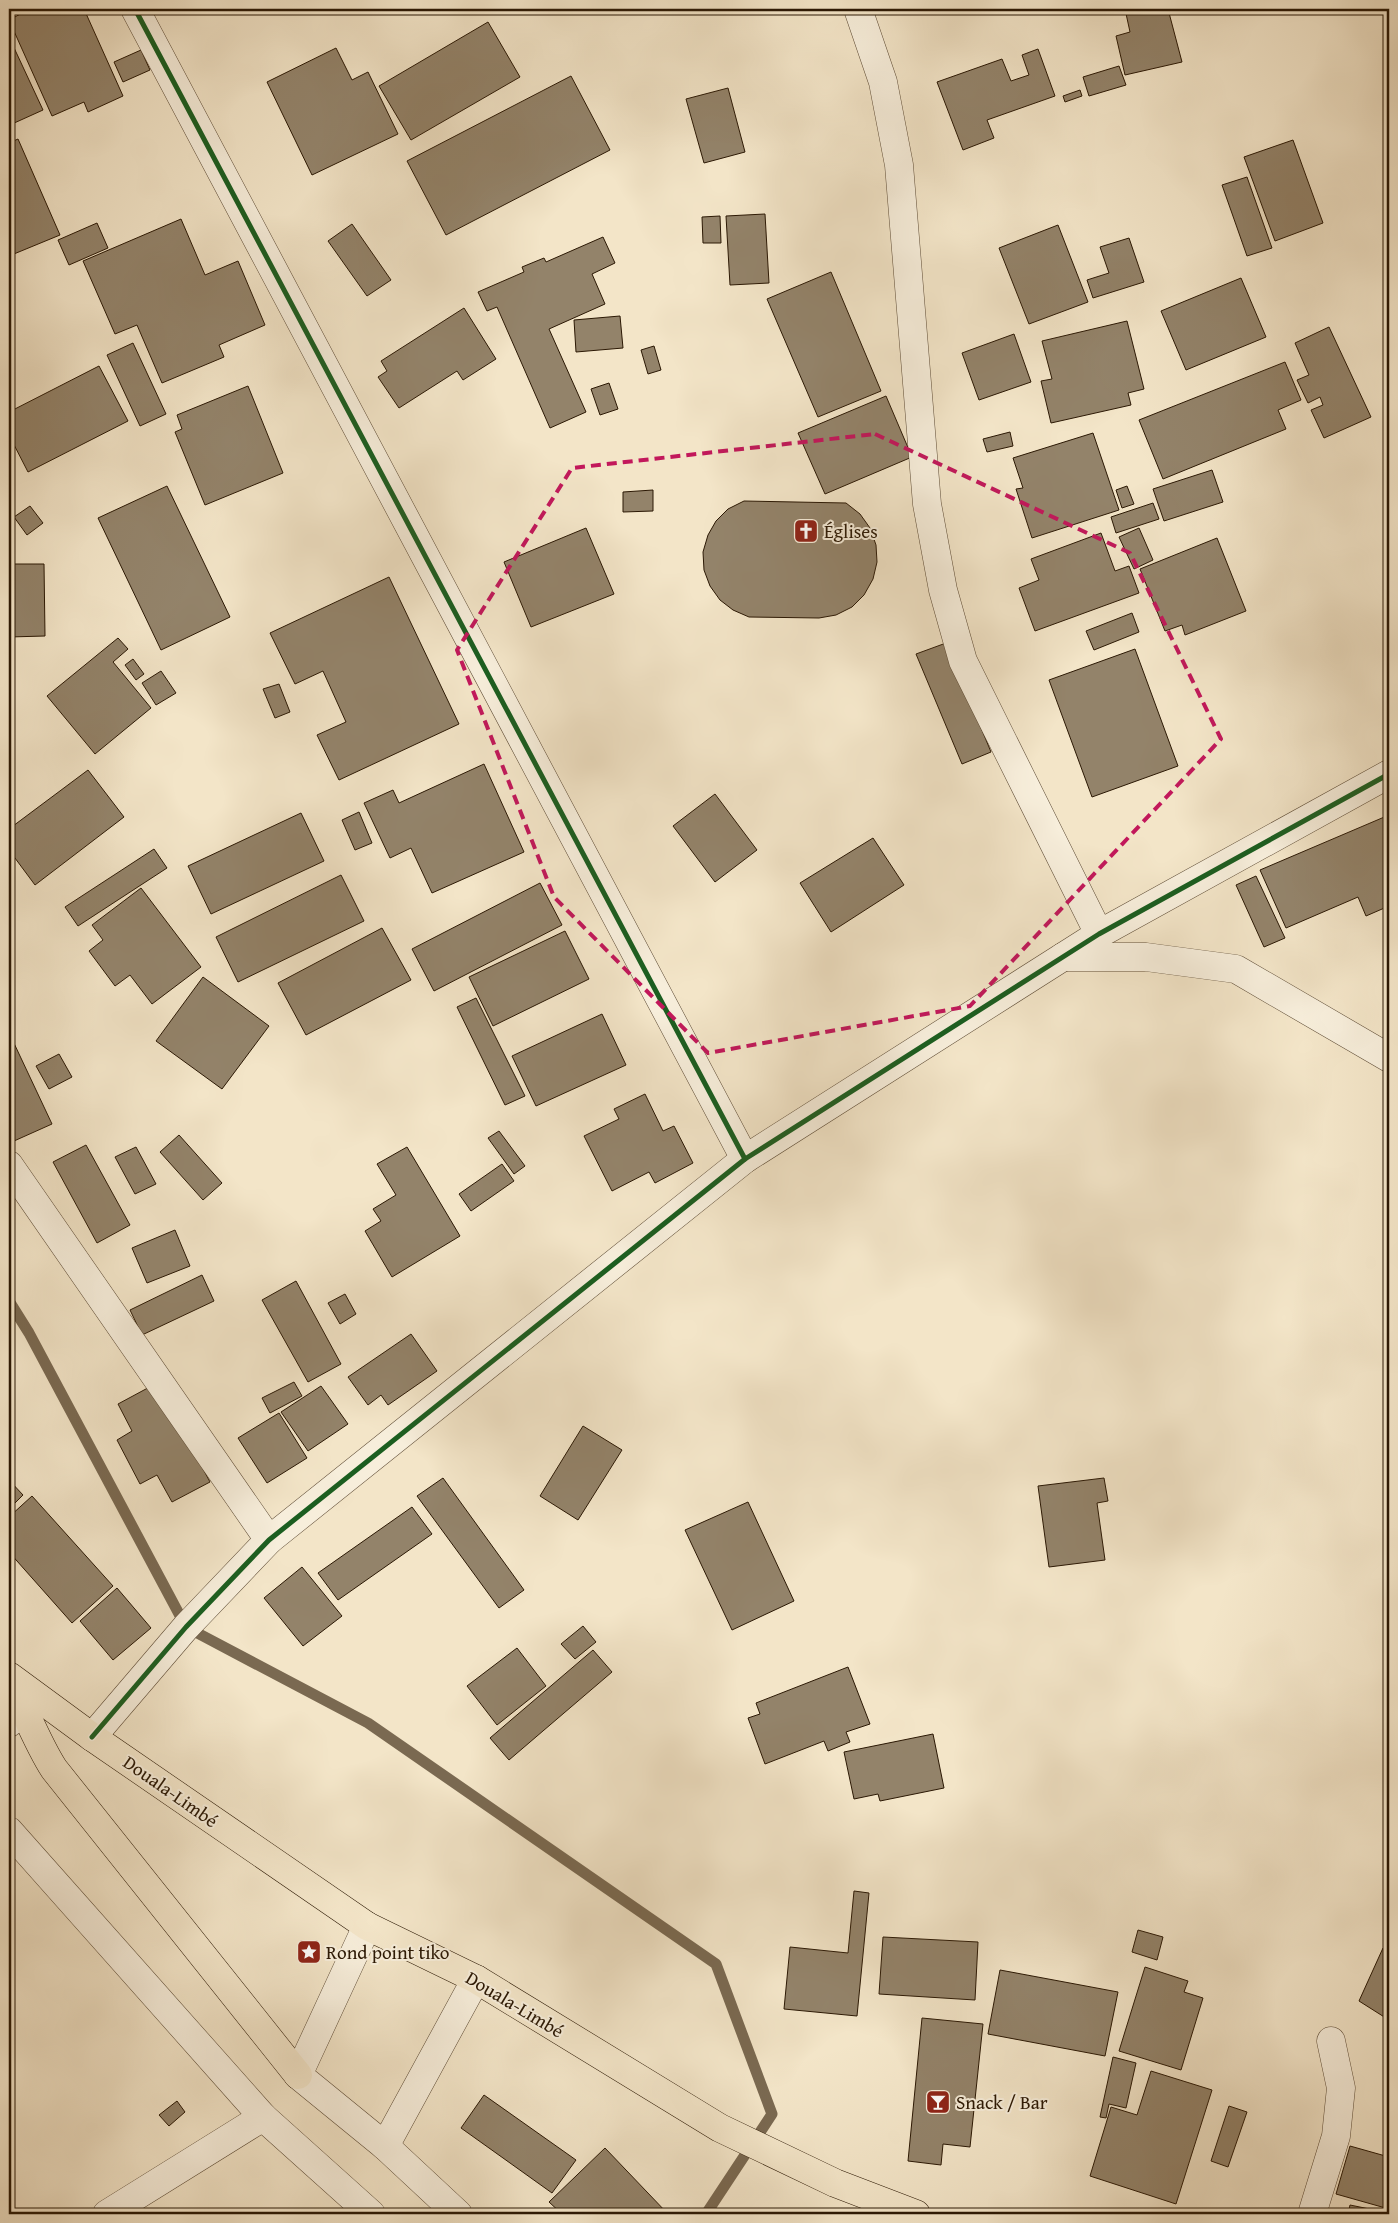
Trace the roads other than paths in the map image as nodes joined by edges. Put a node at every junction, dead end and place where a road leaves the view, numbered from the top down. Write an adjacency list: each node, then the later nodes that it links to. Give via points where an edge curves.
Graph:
1 (135, 9): 7 (street)
2 (858, 9): 4 (street, via 883,82 899,165 927,504 943,590 963,661)
3 (1389, 774): 4 (street)
4 (1099, 934): 5 (street)
5 (1063, 957): 6 (street, via 1146,957 1236,969); 7 (street)
6 (1389, 1058)
7 (745, 1159): 9 (street)
8 (9, 1165): 9 (street)
9 (270, 1540): 12 (street, via 186,1626)
10 (9, 1677): 11 (highway); 12 (highway, Douala-Limbé)
11 (17, 1716): 17 (highway, via 54,1769)
12 (92, 1736): 14 (highway, Douala-Limbé)
13 (9, 1831): 18 (street)
14 (367, 1926): 15 (highway, Douala-Limbé); 17 (street)
15 (476, 1979): 19 (street); 23 (highway, Douala-Limbé, via 720,2128 835,2183)
16 (1331, 2041): 24 (street, via 1341,2088 1336,2136)
17 (298, 2075): 19 (street)
18 (262, 2117): 20 (street); 21 (street)
19 (385, 2146): 22 (street)
20 (107, 2214)
21 (371, 2214)
22 (458, 2214)
23 (916, 2214)
24 (1312, 2214)

